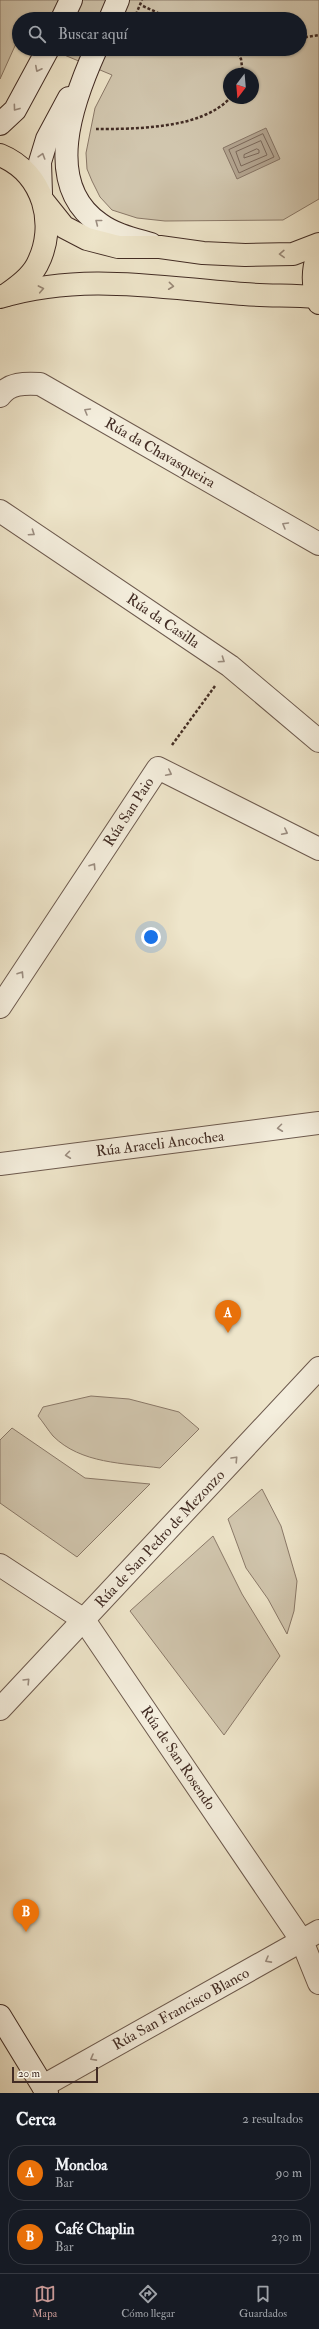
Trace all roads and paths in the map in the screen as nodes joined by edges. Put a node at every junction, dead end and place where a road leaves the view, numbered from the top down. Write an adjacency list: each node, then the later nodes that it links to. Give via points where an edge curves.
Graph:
1 (71, 0): 4 (street)
2 (142, 0): 6 (path, bridge)
3 (126, 1): 5 (street); 7 (path)
4 (65, 12)
5 (116, 12)
6 (137, 12)
7 (154, 12)
8 (319, 35): 9 (path)
9 (307, 37)
10 (44, 56): 16 (street, one-way to 16, via 15,110)
11 (93, 56): 15 (street)
12 (240, 56): 13 (path)
13 (242, 68)
14 (223, 104): 17 (path, via 215,110 165,126)
15 (70, 105): 19 (street, one-way to 15, via 40,162 47,139); 21 (street, one-way to 15, via 126,237 100,224 79,202 73,192 67,168 66,146)
16 (0, 124)
17 (92, 129)
18 (0, 155): 19 (highway, via 11,160 28,175)
19 (42, 198): 21 (highway, via 64,227 87,239 118,247); 23 (highway, via 47,224 45,246 36,267 22,284)
20 (319, 244): 21 (highway, one-way to 21, via 293,254 245,255)
21 (160, 247)
22 (319, 253): 24 (highway, via 313,279)
23 (2, 297): 24 (highway, one-way to 24, via 71,283 157,285)
24 (318, 300)
25 (0, 396): 27 (street, Rúa da Chavasqueira, one-way to 25, via 40,384 25,382 4,390)
26 (0, 511): 28 (street, Rúa da Casilla, one-way to 28)
27 (319, 544)
28 (230, 666): 29 (street, Rúa da Casilla); 30 (path)
29 (319, 740)
30 (172, 745)
31 (319, 849): 32 (street, Rúa San Paio, one-way to 31, via 158,768)
32 (0, 1007)
33 (319, 1123): 34 (street, Rúa Araceli Ancochea, one-way to 34)
34 (0, 1164)
35 (319, 1368): 37 (street, Rúa de San Pedro de Mezonzo, one-way to 35)
36 (0, 1565): 37 (street, Rúa de San Rosendo)
37 (84, 1620): 38 (street, Rúa de San Pedro de Mezonzo, one-way to 37); 39 (street, Rúa de San Rosendo)
38 (0, 1709)
39 (310, 1936): 40 (street, Rúa de San Rosendo); 42 (street, Rúa San Francisco Blanco, one-way to 42)
40 (319, 1983)
41 (0, 2016): 42 (street)
42 (45, 2089)

